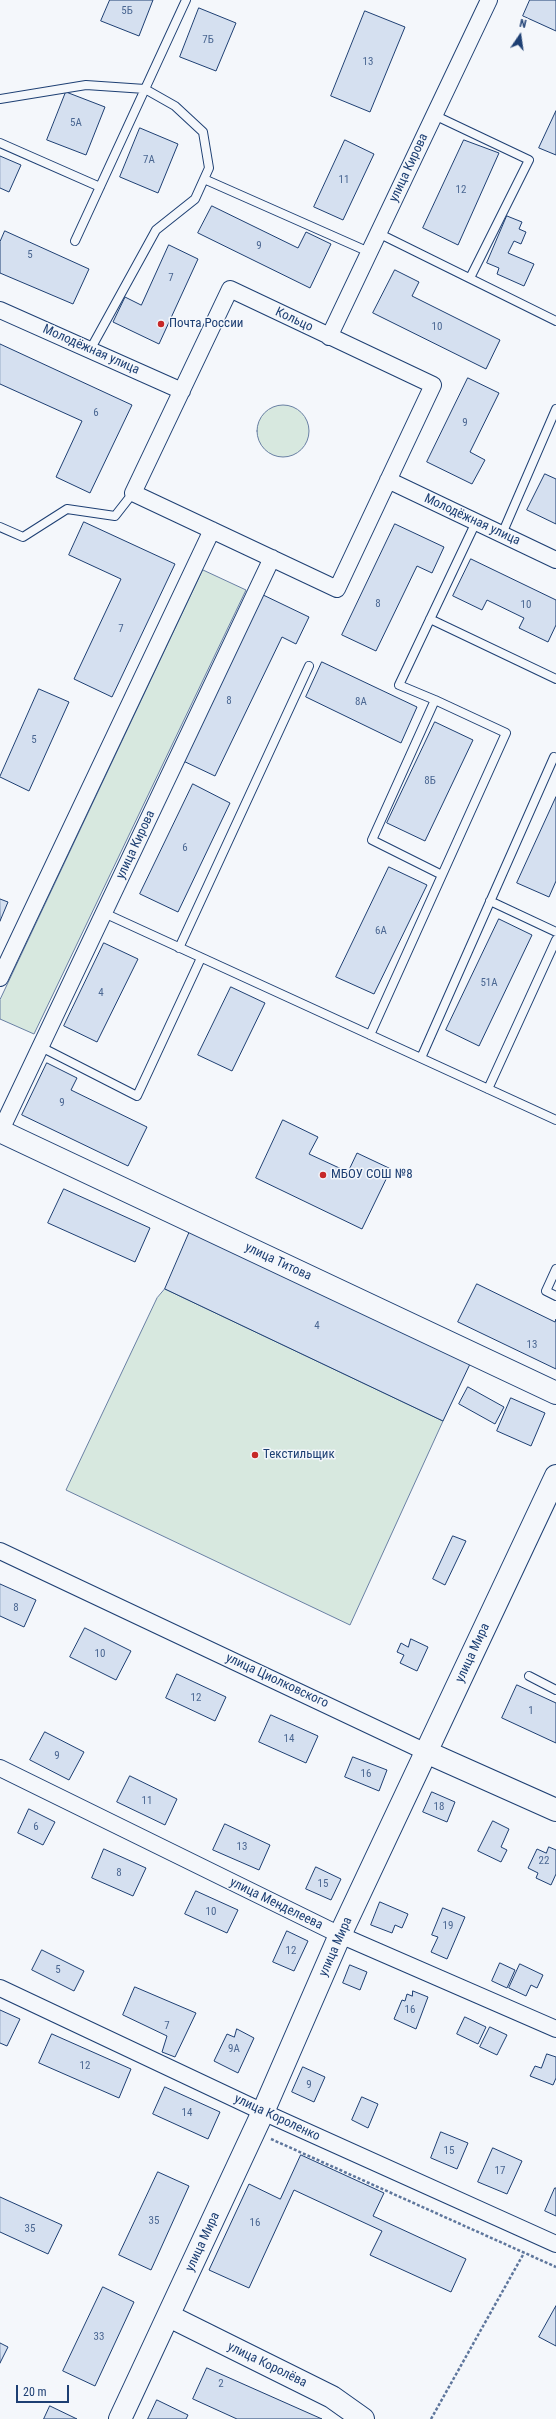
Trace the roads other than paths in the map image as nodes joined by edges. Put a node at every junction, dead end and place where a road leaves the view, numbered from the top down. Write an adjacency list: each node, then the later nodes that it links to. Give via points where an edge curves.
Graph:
1 (186, 0): 3 (lane)
2 (489, 0): 5 (street, улица Кирова)
3 (145, 89): 4 (lane, via 86,85); 7 (lane, via 175,106 203,132 209,168); 8 (lane)
4 (0, 99)
5 (434, 115): 9 (street, улица Кирова); 12 (lane, via 529,160)
6 (0, 144): 8 (lane)
7 (204, 179): 11 (lane); 16 (lane, via 195,199 156,230)
8 (100, 187): 10 (lane)
9 (378, 233): 11 (street, улица Кирова); 12 (lane)
10 (75, 241)
11 (370, 252): 15 (street, улица Кирова)
12 (470, 278): 14 (lane)
13 (0, 310): 16 (street, Молодёжная улица)
14 (556, 321)
15 (329, 337): 17 (street, Кольцо, via 230,290); 19 (street, Кольцо, via 433,385)
16 (90, 350): 17 (street, Молодёжная улица)
17 (182, 391): 20 (street, Кольцо)
18 (556, 409): 24 (lane)
19 (388, 480): 21 (street, Молодёжная улица); 25 (street, Кольцо, via 336,589)
20 (133, 493): 22 (lane, via 115,516 67,509 23,537); 23 (street, Кольцо)
21 (476, 522): 24 (street, Молодёжная улица); 27 (lane)
22 (0, 527)
23 (212, 530): 25 (street, Кольцо); 39 (street)
24 (502, 534): 26 (street, Молодёжная улица)
25 (272, 558): 34 (street, улица Кирова)
26 (556, 560)
27 (430, 619): 29 (lane); 30 (lane, via 399,685)
28 (309, 666): 37 (lane)
29 (556, 679)
30 (435, 700): 32 (lane, via 372,840); 32 (lane, via 506,733)
31 (556, 758): 33 (lane, via 554,757)
32 (442, 875): 40 (lane)
33 (490, 901): 35 (lane); 42 (lane)
34 (104, 913): 37 (lane); 41 (street, улица Кирова)
35 (556, 932)
36 (556, 940): 43 (lane)
37 (179, 948): 38 (lane)
38 (201, 958): 40 (lane); 41 (lane, via 137,1096)
39 (0, 978)
40 (370, 1035): 42 (lane)
41 (41, 1047): 45 (street, улица Кирова)
42 (421, 1058): 43 (lane)
43 (488, 1089): 44 (lane)
44 (556, 1120)
45 (0, 1132): 48 (street, улица Титова)
46 (556, 1269): 47 (lane, via 546,1291)
47 (556, 1296)
48 (556, 1394)
49 (554, 1486): 53 (street, улица Мира)
50 (0, 1550): 53 (street, улица Циолковского)
51 (529, 1676): 52 (lane)
52 (556, 1690)
53 (426, 1752): 55 (street, улица Циолковского); 56 (street, улица Мира)
54 (0, 1768): 56 (street, улица Менделеева)
55 (556, 1810)
56 (340, 1935): 58 (street, улица Менделеева); 59 (street, улица Мира)
57 (0, 1988): 59 (street, улица Короленко)
58 (556, 2029)
59 (262, 2112): 60 (street, улица Короленко); 61 (street, улица Мира)
60 (556, 2244)
61 (169, 2316): 62 (street, улица Мира); 63 (street, улица Королёва, via 332,2397)
62 (120, 2419)
63 (363, 2419)

